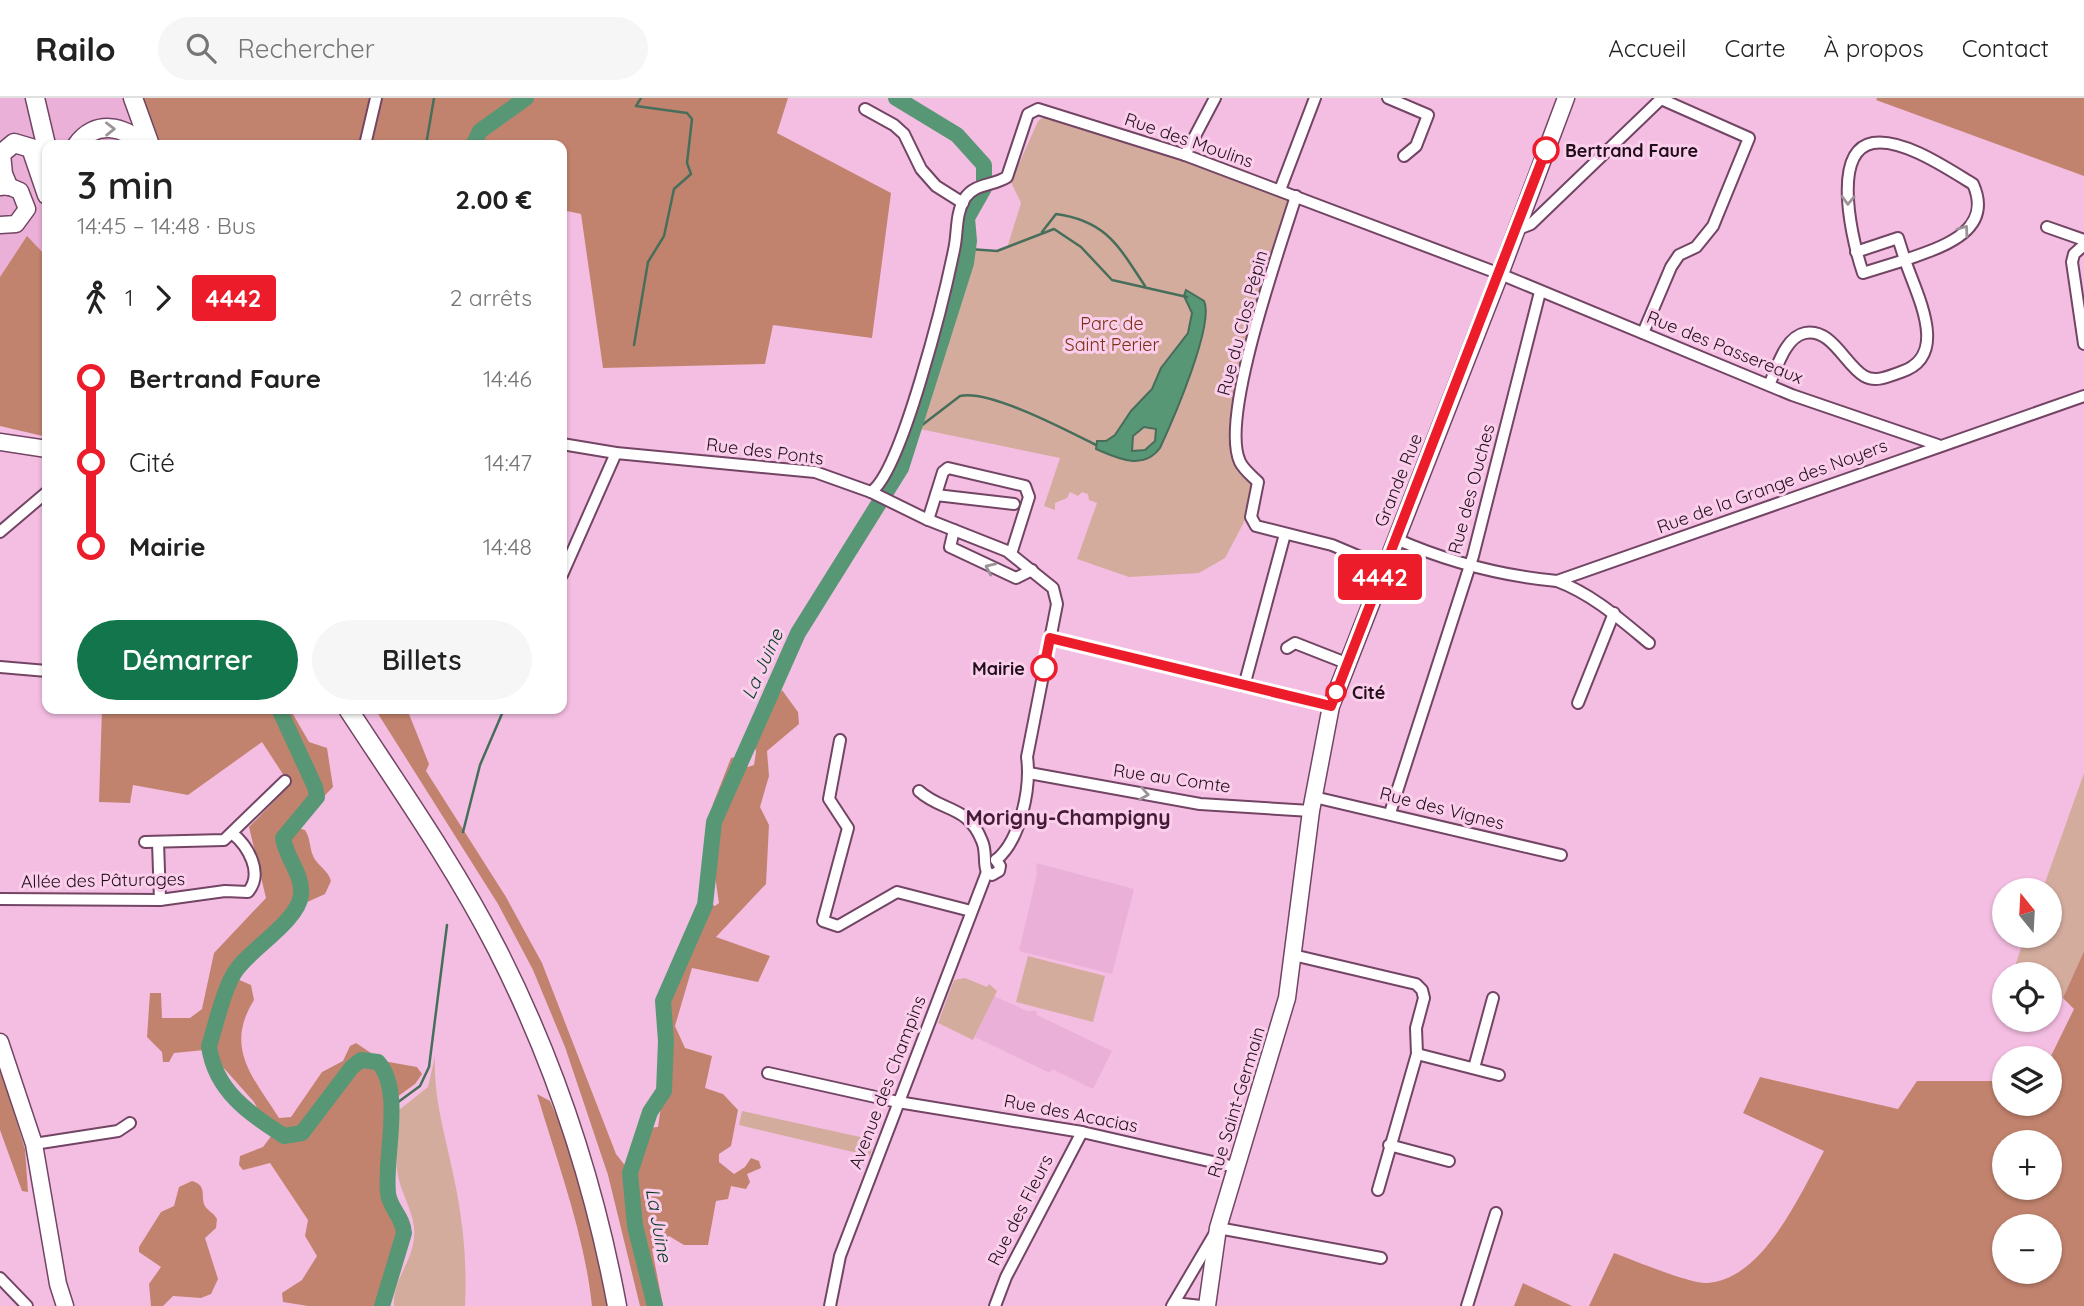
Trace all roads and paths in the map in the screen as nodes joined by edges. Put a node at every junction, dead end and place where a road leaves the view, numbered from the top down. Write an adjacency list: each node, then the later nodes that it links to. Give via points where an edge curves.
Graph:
1 (35, 98): 11 (main road)
2 (46, 98): 12 (main road)
3 (133, 98): 15 (main road)
4 (376, 98): 16 (street)
5 (1215, 98): 17 (street)
6 (1315, 98): 21 (street)
7 (1388, 98): 18 (street, via 1428,114 1416,146)
8 (1566, 98): 26 (main road, Grande Rue)
9 (1661, 99): 26 (street, via 1531,224); 32 (street, via 1749,138 1713,226 1671,267)
10 (865, 109): 23 (street, via 894,125 936,186)
11 (45, 140)
12 (56, 140)
13 (82, 140): 14 (main road, one-way to 14, via 113,127)
14 (136, 140)
15 (148, 140)
16 (366, 140)
17 (1185, 155): 21 (street, Rue des Moulins); 23 (street, Rue des Moulins, via 1038,109 1028,114 1007,177 984,185)
18 (1404, 156)
19 (42, 180): 20 (main road, via 31,148 14,143 1,154)
20 (4, 187): 25 (main road, via 20,191 27,209 16,224)
21 (1280, 190): 22 (street, Rue des Moulins)
22 (1296, 197): 30 (street, Rue des Moulins); 48 (street, Rue du Clos Pépin, via 1239,394 1237,431 1240,462 1258,482 1253,522)
23 (963, 203): 41 (street, via 904,432 892,466)
24 (2047, 227): 27 (street)
25 (1, 229)
26 (1516, 229): 30 (main road, Grande Rue)
27 (2084, 242): 33 (street, via 2072,262)
28 (1856, 252): 29 (street, via 1863,273); 29 (street, via 1898,239); 29 (street, one-way to 28, via 1954,242 1965,232 1975,213 1976,193 1973,184 1929,157 1887,144 1865,146 1853,163 1848,215)
29 (1905, 260): 34 (street, via 1929,343 1912,369 1873,379 1863,376 1827,339 1804,333 1791,340)
30 (1500, 274): 31 (street, Rue des Passereaux); 49 (main road, Grande Rue)
31 (1540, 292): 32 (street, Rue des Passereaux); 52 (street, Rue des Ouches)
32 (1643, 333): 34 (street, Rue des Passereaux)
33 (2084, 344)
34 (1769, 384): 38 (street, Rue des Passereaux)
35 (2084, 397): 38 (street, Rue de la Grange des Noyers)
36 (0, 442): 39 (main road)
37 (567, 445): 40 (street, Rue des Ponts)
38 (1938, 445): 55 (street, Rue de la Grange des Noyers)
39 (42, 448)
40 (616, 453): 41 (street, Rue des Ponts, via 815,472); 51 (street)
41 (873, 493): 45 (street, Rue des Ponts)
42 (936, 495): 44 (street); 45 (street); 50 (street, via 943,472 952,467 1026,486 1029,497)
43 (42, 496): 47 (street)
44 (1014, 504)
45 (928, 520): 46 (street, Rue des Ponts)
46 (954, 530): 50 (street, Rue des Ponts); 54 (street, one-way to 46, via 1016,578 963,556 950,547)
47 (0, 532)
48 (1285, 534): 53 (street, Rue du Clos Pépin, via 1332,545); 64 (street)
49 (1396, 539): 52 (street, Rue de la Grange des Noyers); 53 (main road, Grande Rue)
50 (1011, 554): 54 (street, Rue des Ponts)
51 (567, 564)
52 (1469, 564): 55 (street, Rue de la Grange des Noyers); 74 (street, Rue des Ouches)
53 (1384, 567): 61 (main road, Grande Rue)
54 (1032, 570): 56 (street, Rue des Ponts)
55 (1558, 581): 57 (street)
56 (1052, 588): 58 (street, Avenue des Champins, via 1057,604)
57 (1614, 613): 59 (street); 65 (street)
58 (1050, 638): 64 (street); 70 (street, Avenue des Champins, via 1027,757)
59 (1649, 643)
60 (1287, 648): 61 (street, via 1295,643)
61 (1346, 663): 66 (main road, Grande Rue)
62 (0, 667): 63 (street)
63 (42, 671)
64 (1244, 685): 66 (street)
65 (1578, 703)
66 (1331, 706): 73 (main road, Grande Rue)
67 (351, 714): 108 (main road, via 453,870 497,948 542,1044 578,1144)
68 (365, 714): 109 (main road, via 461,863 551,1038 588,1140)
69 (840, 740): 83 (street, via 829,799 848,828 823,921 838,926 897,892)
70 (1029, 773): 73 (street, Rue au Comte, one-way to 73, via 1200,804); 79 (street, Avenue des Champins, via 1011,844)
71 (285, 781): 75 (street)
72 (919, 791): 79 (street, via 928,800 964,814 982,839)
73 (1313, 804): 74 (street, Rue des Vignes); 82 (main road, Grande Rue)
74 (1390, 813): 78 (street, Rue des Vignes)
75 (232, 833): 77 (street, via 224,840); 81 (street, Allée des Pâturages, via 244,843 255,870 254,885 248,892)
76 (145, 842): 77 (street)
77 (158, 842): 81 (street)
78 (1561, 855)
79 (990, 864): 83 (street, Avenue des Champins)
80 (0, 899): 81 (street, Allée des Pâturages)
81 (160, 900)
82 (1298, 908): 84 (main road, Rue Saint-Germain)
83 (971, 911): 91 (street, Avenue des Champins)
84 (1293, 955): 87 (street, via 1416,984 1424,998 1416,1028); 97 (main road, Rue Saint-Germain, via 1282,1020)
85 (1493, 998): 88 (street)
86 (0, 1042): 94 (main road)
87 (1417, 1054): 88 (street); 95 (street)
88 (1474, 1068): 90 (street)
89 (768, 1073): 91 (street, Rue des Acacias)
90 (1499, 1075)
91 (898, 1102): 93 (street, Rue des Acacias); 110 (street, Avenue des Champins, via 840,1256)
92 (130, 1123): 94 (street, via 118,1131)
93 (1082, 1132): 97 (street, Rue des Acacias); 111 (street, Rue des Fleurs, via 1006,1276)
94 (34, 1144): 103 (main road)
95 (1389, 1145): 96 (street); 98 (street)
96 (1449, 1161)
97 (1236, 1167): 100 (main road, Rue Saint-Germain)
98 (1377, 1190)
99 (1496, 1213): 114 (street)
100 (1218, 1228): 101 (street); 104 (street); 113 (main road, Rue Saint-Germain)
101 (1381, 1258)
102 (0, 1278): 105 (street)
103 (58, 1284): 106 (main road); 107 (main road)
104 (1173, 1304): 112 (street)
105 (27, 1306)
106 (57, 1306)
107 (65, 1306)
108 (617, 1306)
109 (628, 1306)
110 (830, 1306)
111 (995, 1306)
112 (1201, 1306)
113 (1207, 1306)
114 (1467, 1306)

